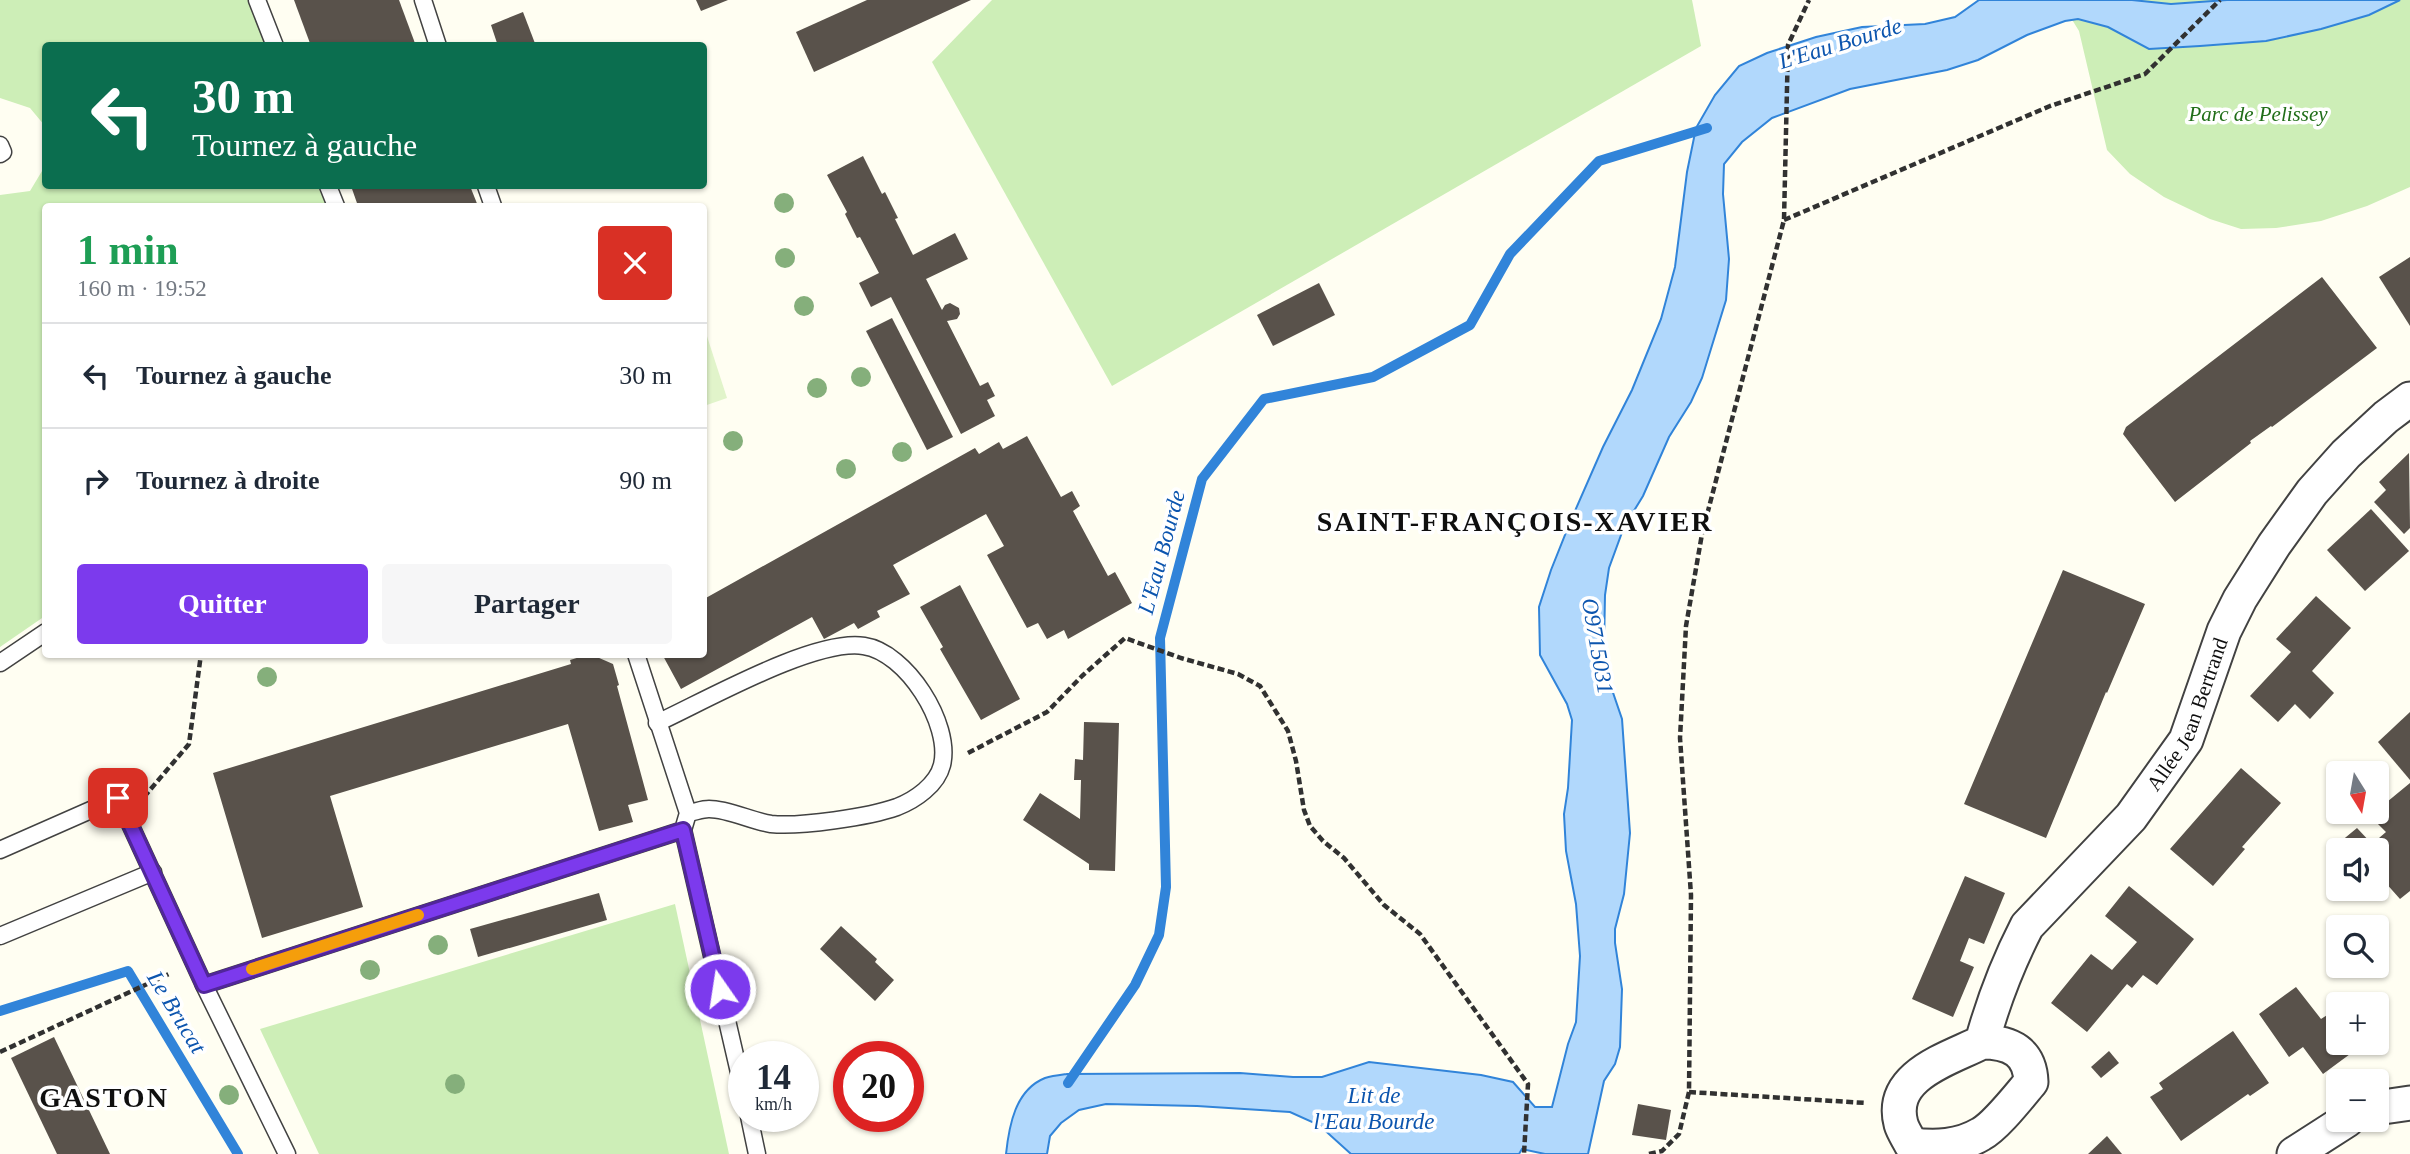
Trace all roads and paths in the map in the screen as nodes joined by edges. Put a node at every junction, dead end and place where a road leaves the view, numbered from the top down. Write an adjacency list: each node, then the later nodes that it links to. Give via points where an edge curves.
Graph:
1 (257, 0): 5 (lane)
2 (423, 0): 6 (lane)
3 (1809, 0): 9 (path, via 1788,45)
4 (2220, 0): 9 (path, via 2145,74 2050,106)
5 (273, 42)
6 (438, 42)
7 (0, 145): 8 (lane)
8 (0, 154)
9 (1784, 220): 28 (path, via 1702,534 1686,626 1680,738 1690,895)
10 (2410, 399): 26 (street, Allée Jean Bertrand, via 2346,454 2274,545 2224,631 2186,740 2131,817 2027,926)
11 (42, 635): 14 (lane)
12 (200, 658): 18 (path, via 189,744)
13 (637, 658): 15 (lane)
14 (0, 663)
15 (657, 723): 16 (lane, via 811,653 864,645 883,651 901,665 919,688 936,716); 17 (lane)
16 (942, 765): 17 (lane, via 936,779 920,794 897,807 848,817 772,824 710,809); 36 (path, via 1046,712 1125,638 1238,674 1260,686 1288,732 1310,826 1384,905 1420,933 1528,1084)
17 (688, 813): 19 (lane)
18 (126, 815): 20 (lane, via 118,798); 21 (lane)
19 (683, 830): 24 (lane); 25 (lane)
20 (0, 850)
21 (153, 873): 22 (lane); 23 (lane)
22 (0, 936)
23 (194, 962): 24 (lane); 27 (path)
24 (204, 985): 34 (lane)
25 (732, 1041)
26 (1982, 1042): 29 (street, via 1919,1074 1904,1089); 29 (street, via 2012,1047 2025,1056 2031,1082 1982,1134 1952,1144 1911,1144 1901,1125)
27 (0, 1052)
28 (1689, 1092): 29 (path); 37 (path, via 1679,1134 1662,1151)
29 (1900, 1103)
30 (2410, 1103): 31 (street)
31 (2389, 1106)
32 (752, 1132): 35 (lane)
33 (2328, 1132): 38 (street)
34 (287, 1154)
35 (757, 1154)
36 (1524, 1154)
37 (1649, 1154)
38 (2294, 1154)

